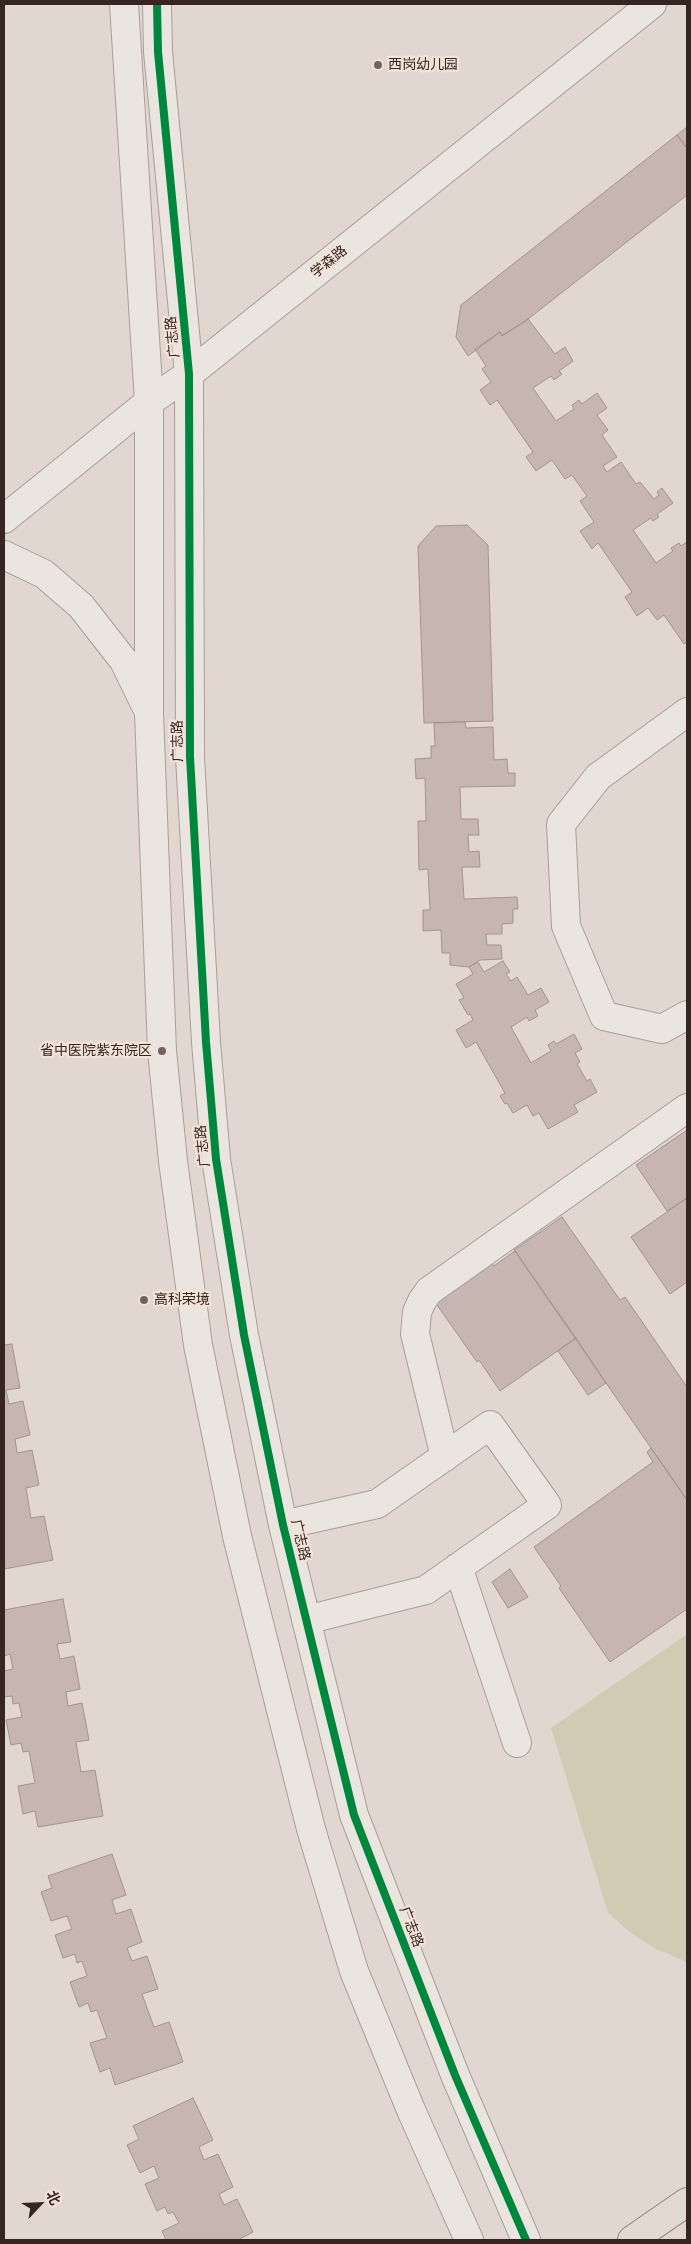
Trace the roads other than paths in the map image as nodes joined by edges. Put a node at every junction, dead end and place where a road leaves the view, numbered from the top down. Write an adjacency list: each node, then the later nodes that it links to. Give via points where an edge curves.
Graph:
1 (124, 4): 5 (street, 广志路)
2 (157, 4): 4 (street, 广志路, via 158,52)
3 (652, 4): 4 (street, 学森路)
4 (189, 374): 5 (street, 学森路); 13 (street, 广志路, via 190,757 206,1042 216,1158 244,1335)
5 (149, 402): 6 (street, 学森路); 9 (street, 广志路)
6 (4, 519)
7 (4, 555): 9 (street, via 44,574 81,606 124,661)
8 (687, 712): 10 (street, via 598,777 560,824 566,926 604,1016 662,1029)
9 (149, 713): 18 (street, 广志路, via 162,1051 173,1161 198,1345 236,1536 311,1829 354,1970)
10 (687, 1015)
11 (687, 1108): 12 (street, via 434,1287 422,1300 415,1334)
12 (445, 1457): 13 (street, via 378,1504); 14 (street, via 490,1425 547,1504)
13 (283, 1525): 15 (street, 广志路)
14 (458, 1568): 15 (street, via 426,1590); 16 (street)
15 (306, 1620): 19 (street, 广志路, via 354,1815 455,2075)
16 (517, 1743)
17 (687, 2202): 20 (main road)
18 (469, 2240)
19 (526, 2240)
20 (632, 2240)

